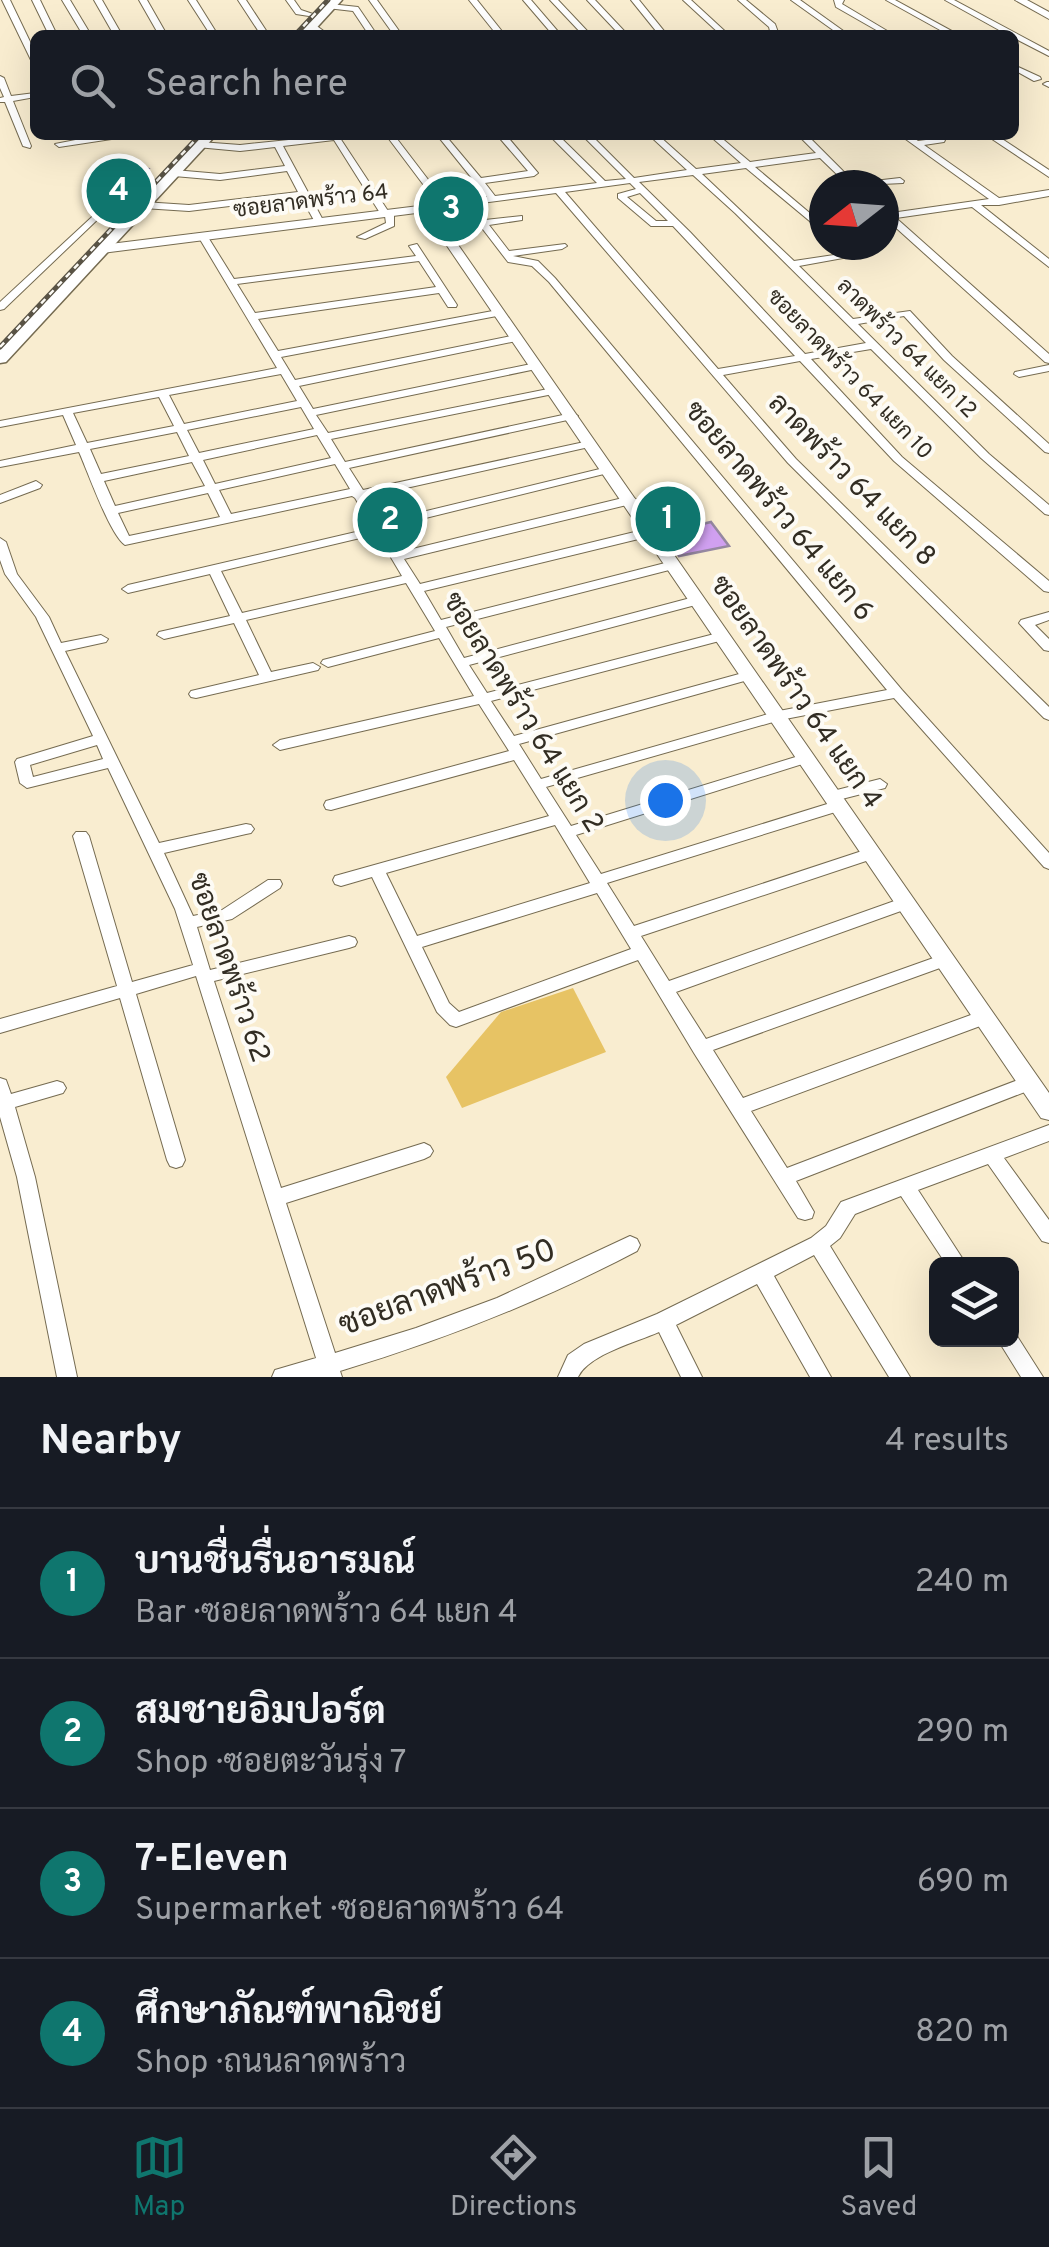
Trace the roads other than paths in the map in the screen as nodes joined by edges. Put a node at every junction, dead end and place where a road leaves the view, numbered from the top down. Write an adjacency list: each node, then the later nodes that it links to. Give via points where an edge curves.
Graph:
1 (6, 0): 47 (street)
2 (36, 0): 27 (street)
3 (66, 0): 28 (street)
4 (98, 0): 29 (street)
5 (143, 0): 30 (street)
6 (192, 0): 31 (street)
7 (242, 0): 32 (street)
8 (290, 0): 26 (street)
9 (373, 0): 34 (street)
10 (473, 0): 35 (street)
11 (526, 0): 36 (street)
12 (554, 0): 37 (street)
13 (591, 0): 38 (street)
14 (635, 0): 39 (street)
15 (687, 0): 40 (street)
16 (742, 0): 41 (street)
17 (795, 0): 25 (street)
18 (840, 0): 24 (street)
19 (890, 0): 44 (street)
20 (949, 0): 45 (street)
21 (1020, 0): 23 (street)
22 (330, 2): 26 (main road); 33 (street, via 354,9)
23 (1049, 16)
24 (860, 17): 25 (street); 43 (street)
25 (825, 21): 42 (street)
26 (302, 29)
27 (51, 30)
28 (83, 30)
29 (115, 30)
30 (161, 30)
31 (211, 30)
32 (262, 30)
33 (369, 30)
34 (394, 30)
35 (497, 30)
36 (553, 30)
37 (583, 30)
38 (619, 30)
39 (659, 30)
40 (720, 30)
41 (773, 30)
42 (838, 30)
43 (882, 30)
44 (946, 30)
45 (1005, 30)
46 (1019, 38): 48 (street)
47 (30, 50)
48 (1049, 54)
49 (1019, 70): 51 (street)
50 (0, 78): 53 (street)
51 (1037, 80)
52 (30, 96): 53 (street)
53 (4, 99): 75 (street)
54 (81, 140): 73 (street)
55 (105, 140): 76 (street)
56 (199, 140): 82 (main road)
57 (199, 140): 112 (main road)
58 (209, 140): 72 (street, via 240,148)
59 (304, 140): 72 (street)
60 (341, 140): 99 (street)
61 (393, 140): 98 (street)
62 (445, 140): 86 (street)
63 (504, 140): 83 (street)
64 (558, 140): 87 (street)
65 (591, 140): 85 (street, ซอยลาดพร้าว 64 แยก 10)
66 (658, 140): 81 (street)
67 (720, 140): 78 (street)
68 (807, 140): 77 (street)
69 (911, 140): 74 (street)
70 (941, 140): 74 (street)
71 (998, 140): 84 (street)
72 (277, 143): 79 (street)
73 (59, 144)
74 (916, 144): 94 (street)
75 (28, 146)
76 (110, 151)
77 (822, 155): 78 (street, ซอยลาดพร้าว 64); 80 (street)
78 (749, 165): 81 (street, ซอยลาดพร้าว 64); 101 (street)
79 (290, 168): 82 (street, via 215,177); 92 (street)
80 (838, 170)
81 (695, 172): 85 (street, ซอยลาดพร้าว 64); 116 (street, ลาดพร้าว 64 แยก 12)
82 (174, 173): 96 (main road)
83 (534, 173): 86 (street); 88 (street)
84 (1048, 173)
85 (630, 181): 87 (street, ซอยลาดพร้าว 64); 90 (street, ซอยลาดพร้าว 64 แยก 10)
86 (479, 182): 93 (street)
87 (603, 184): 89 (street, ซอยลาดพร้าว 64)
88 (523, 186)
89 (558, 190): 93 (street, ซอยลาดพร้าว 64); 118 (street)
90 (640, 190): 106 (street, ซอยลาดพร้าว 64 แยก 10); 106 (street, via 621,196 654,224)
91 (1049, 193): 94 (street)
92 (303, 194): 96 (street, via 189,208); 104 (street)
93 (494, 199): 95 (street, ซอยลาดพร้าว 64)
94 (999, 202): 97 (street)
95 (468, 203): 98 (street, ซอยลาดพร้าว 64); 105 (street, ซอยลาดพร้าว 64 แยก 6)
96 (143, 206): 112 (main road)
97 (976, 206): 100 (street); 117 (street)
98 (436, 207): 99 (street, ซอยลาดพร้าว 64); 123 (street, ซอยลาดพร้าว 64 แยก 4)
99 (387, 213): 104 (street, ซอยลาดพร้าว 64); 109 (street, via 391,224)
100 (899, 213)
101 (809, 217)
102 (519, 218): 105 (street)
103 (93, 220): 122 (street)
104 (319, 222): 108 (street, ซอยลาดพร้าว 64)
105 (484, 223): 113 (street, ซอยลาดพร้าว 64 แยก 6)
106 (674, 223): 131 (street, ซอยลาดพร้าว 64 แยก 10)
107 (899, 226): 132 (street)
108 (203, 236): 112 (street, ซอยลาดพร้าว 64); 119 (street, ซอยลาดพร้าว 64 แยก 2)
109 (362, 237)
110 (414, 246): 114 (street)
111 (562, 246): 113 (street)
112 (94, 248): 126 (main road); 130 (main road)
113 (506, 254): 183 (street, ซอยลาดพร้าว 64 แยก 6, via 536,263 552,280)
114 (421, 258): 119 (street); 120 (street)
115 (816, 260): 116 (street)
116 (793, 264): 125 (street, ลาดพร้าว 64 แยก 12)
117 (1049, 264)
118 (628, 271): 135 (street, ลาดพร้าว 64 แยก 8)
119 (230, 282): 124 (street, ซอยลาดพร้าว 64 แยก 2)
120 (442, 289): 121 (street); 124 (street)
121 (452, 305)
122 (0, 307)
123 (498, 313): 127 (street, ซอยลาดพร้าว 64 แยก 4); 129 (street)
124 (252, 317): 129 (street, ซอยลาดพร้าว 64 แยก 2)
125 (852, 322): 128 (street, ลาดพร้าว 64 แยก 12); 148 (street, via 906,313)
126 (0, 337)
127 (516, 338): 133 (street, ซอยลาดพร้าว 64 แยก 4); 137 (street)
128 (875, 345): 131 (street); 160 (street, ลาดพร้าว 64 แยก 12)
129 (274, 355): 137 (street, ซอยลาดพร้าว 64 แยก 2)
130 (0, 358)
131 (804, 358): 135 (street); 169 (street, ซอยลาดพร้าว 64 แยก 10, via 898,459)
132 (1049, 360)
133 (536, 366): 138 (street, ซอยลาดพร้าว 64 แยก 4); 140 (street)
134 (1049, 368): 136 (street)
135 (715, 372): 186 (street, ลาดพร้าว 64 แยก 8, via 792,461)
136 (1018, 374)
137 (287, 377): 139 (street); 140 (street, ซอยลาดพร้าว 64 แยก 2)
138 (553, 391): 142 (street, ซอยลาดพร้าว 64 แยก 4); 145 (street)
139 (164, 394): 141 (street); 144 (street)
140 (306, 408): 144 (street); 145 (street, ซอยลาดพร้าว 64 แยก 2)
141 (68, 412): 143 (street); 147 (street)
142 (572, 416): 146 (street, ซอยลาดพร้าว 64 แยก 4); 150 (street)
143 (0, 424)
144 (180, 426): 147 (street); 149 (street)
145 (322, 434): 149 (street); 150 (street, ซอยลาดพร้าว 64 แยก 2)
146 (590, 444): 152 (street, ซอยลาดพร้าว 64 แยก 4); 156 (street)
147 (80, 446): 151 (street); 153 (street)
148 (1049, 450)
149 (196, 458): 153 (street); 155 (street)
150 (339, 463): 155 (street); 156 (street, ซอยลาดพร้าว 64 แยก 2)
151 (0, 464)
152 (608, 470): 158 (street, ซอยลาดพร้าว 64 แยก 4); 162 (street)
153 (96, 479): 159 (street)
154 (36, 485): 157 (street)
155 (212, 488): 159 (street); 161 (street)
156 (358, 493): 161 (street); 162 (street, ซอยลาดพร้าว 64 แยก 2)
157 (0, 499)
158 (631, 500): 163 (street, ซอยลาดพร้าว 64 แยก 4); 165 (street)
159 (110, 511): 161 (street, via 125,541)
160 (1049, 511)
161 (228, 520)
162 (379, 528): 165 (street, ซอยลาดพร้าว 64 แยก 2); 167 (street)
163 (651, 532): 166 (street, ซอยลาดพร้าว 64 แยก 4); 168 (street)
164 (0, 542): 179 (street, ซอยลาดพร้าว 62, via 11,574)
165 (396, 557): 168 (street, ซอยลาดพร้าว 64 แยก 2)
166 (672, 565): 171 (street, ซอยลาดพร้าว 64 แยก 4); 174 (street)
167 (214, 569): 170 (street); 173 (street)
168 (412, 584): 173 (street); 174 (street, ซอยลาดพร้าว 64 แยก 2)
169 (1049, 588)
170 (128, 589)
171 (698, 600): 176 (street, ซอยลาดพร้าว 64 แยก 4); 180 (street)
172 (1049, 616): 178 (street, via 1028,620)
173 (236, 618): 175 (street); 182 (street)
174 (440, 629): 180 (street, ซอยลาดพร้าว 64 แยก 2); 182 (street)
175 (164, 635)
176 (722, 636): 181 (street, ซอยลาดพร้าว 64 แยก 4); 185 (street)
177 (101, 640): 179 (street)
178 (1049, 647)
179 (58, 648): 188 (street, ซอยลาดพร้าว 62)
180 (460, 663): 185 (street, ซอยลาดพร้าว 64 แยก 2)
181 (750, 675): 187 (street, ซอยลาดพร้าว 64 แยก 4); 190 (street, via 528,737)
182 (268, 679): 184 (street)
183 (896, 693): 187 (street); 202 (street, ซอยลาดพร้าว 64 แยก 6)
184 (196, 694)
185 (482, 699): 189 (street); 190 (street, ซอยลาดพร้าว 64 แยก 2)
186 (1049, 715)
187 (779, 716): 191 (street, ซอยลาดพร้าว 64 แยก 4); 194 (street)
188 (100, 739): 192 (street, ซอยลาดพร้าว 62); 192 (street, via 22,762 27,783)
189 (280, 746)
190 (513, 748): 194 (street, ซอยลาดพร้าว 64 แยก 2); 196 (street)
191 (807, 758): 195 (street, ซอยลาดพร้าว 64 แยก 4); 197 (street, via 584,826)
192 (111, 762): 200 (street, ซอยลาดพร้าว 62)
193 (880, 784): 195 (street)
194 (536, 785): 197 (street, ซอยลาดพร้าว 64 แยก 2)
195 (837, 801): 201 (street, ซอยลาดพร้าว 64 แยก 4); 205 (street)
196 (331, 805)
197 (562, 826): 203 (street); 205 (street, ซอยลาดพร้าว 64 แยก 2)
198 (246, 829): 200 (street)
199 (81, 836): 216 (street)
200 (156, 849): 208 (street, ซอยลาดพร้าว 62)
201 (872, 854): 207 (street, ซอยลาดพร้าว 64 แยก 4); 209 (street)
202 (1049, 863)
203 (377, 870): 204 (street); 211 (street)
204 (341, 880)
205 (603, 881): 209 (street, ซอยลาดพร้าว 64 แยก 2); 211 (street)
206 (274, 884): 208 (street, via 226,915)
207 (906, 902): 213 (street, ซอยลาดพร้าว 64 แยก 4); 215 (street)
208 (188, 923): 214 (street, ซอยลาดพร้าว 62)
209 (629, 934): 212 (street, ซอยลาดพร้าว 64 แยก 2)
210 (350, 942): 214 (street)
211 (412, 944): 212 (street, via 456,1020)
212 (641, 952): 215 (street, ซอยลาดพร้าว 64 แยก 2)
213 (936, 963): 217 (street, ซอยลาดพร้าว 64 แยก 4); 219 (street)
214 (205, 972): 216 (street); 231 (street, ซอยลาดพร้าว 62)
215 (672, 985): 219 (street, ซอยลาดพร้าว 64 แยก 2)
216 (128, 990): 218 (street); 228 (street)
217 (985, 1017): 220 (street, ซอยลาดพร้าว 64 แยก 4); 223 (street)
218 (0, 1026)
219 (700, 1048): 223 (street, ซอยลาดพร้าว 64 แยก 2)
220 (1029, 1084): 224 (street, ซอยลาดพร้าว 64 แยก 4); 229 (street)
221 (58, 1088): 222 (street)
222 (2, 1098): 241 (street, via 26,1177)
223 (738, 1108): 229 (street, ซอยลาดพร้าว 64 แยก 2)
224 (1049, 1112)
225 (1049, 1134): 227 (street)
226 (424, 1152): 231 (street)
227 (991, 1154): 230 (street); 233 (street)
228 (176, 1160)
229 (782, 1178): 232 (street, ซอยลาดพร้าว 64 แยก 2)
230 (905, 1188): 234 (street, via 848,1208); 236 (street)
231 (275, 1198): 240 (street, ซอยลาดพร้าว 62)
232 (804, 1212)
233 (1049, 1236)
234 (818, 1244): 237 (street); 246 (street)
235 (630, 1245): 240 (street, ซอยลาดพร้าว 50, via 551,1288)
236 (952, 1257)
237 (761, 1272): 238 (street); 245 (street)
238 (664, 1321): 243 (street, via 592,1351 575,1362); 244 (street)
239 (1013, 1347): 247 (street)
240 (331, 1371): 242 (street, ซอยลาดพร้าว 50)
241 (67, 1377)
242 (282, 1377)
243 (568, 1377)
244 (692, 1377)
245 (820, 1377)
246 (900, 1377)
247 (1034, 1377)

